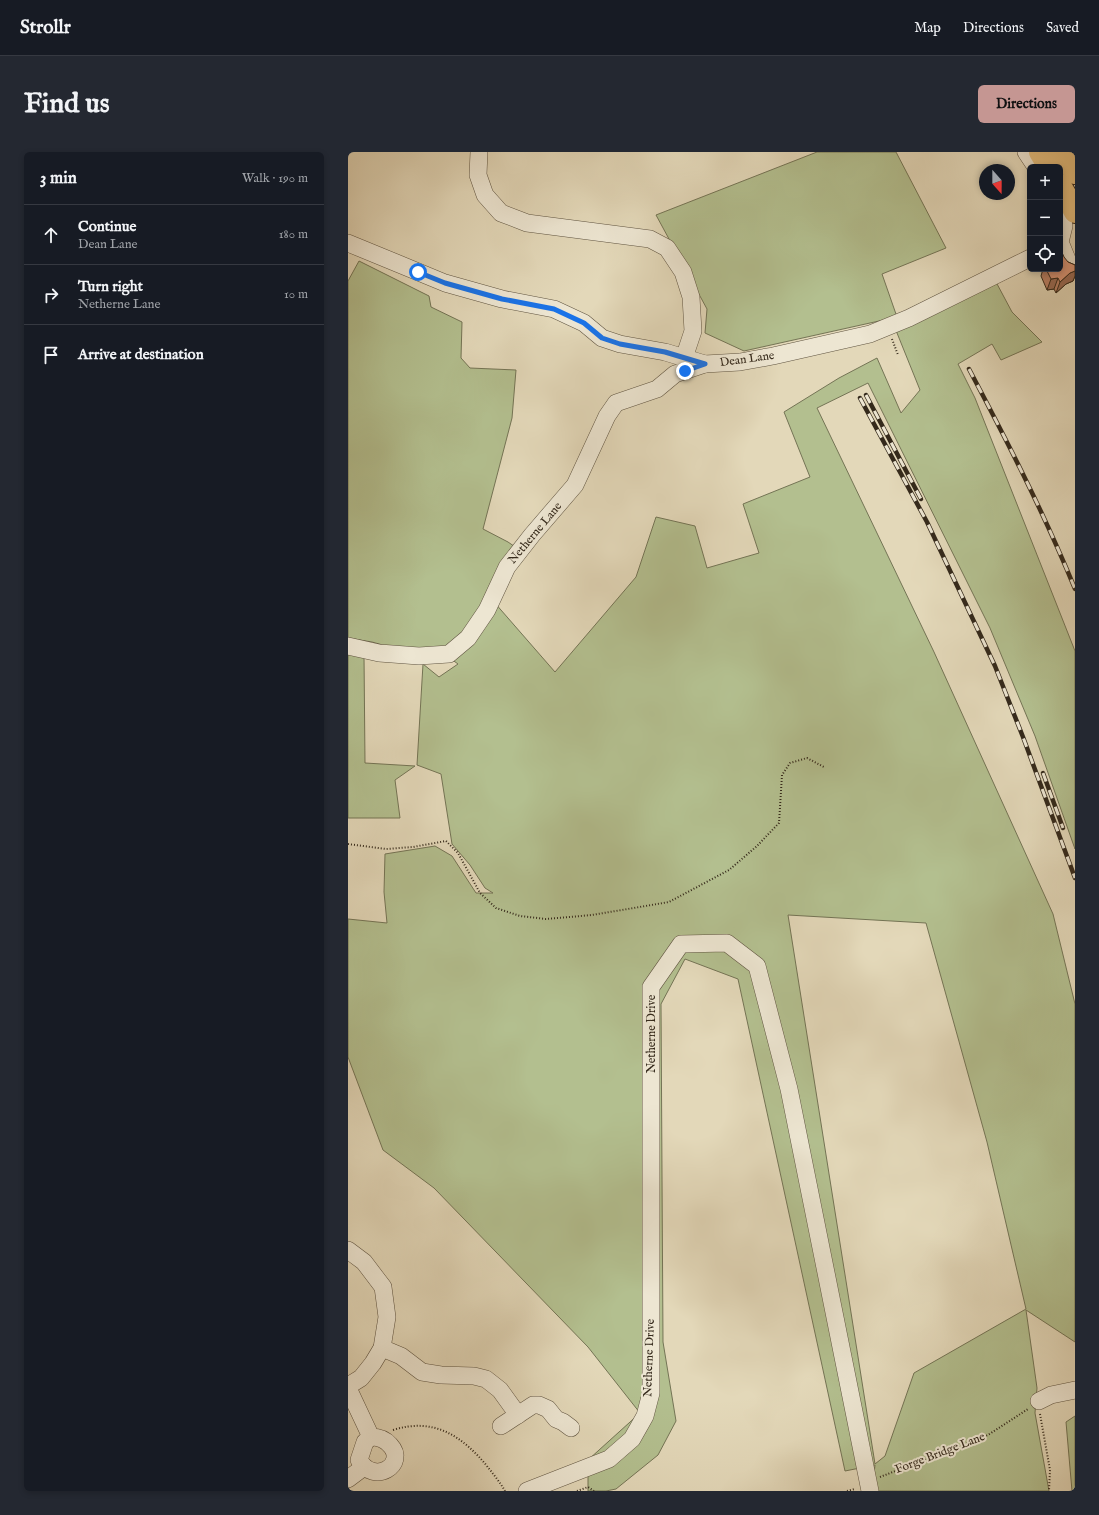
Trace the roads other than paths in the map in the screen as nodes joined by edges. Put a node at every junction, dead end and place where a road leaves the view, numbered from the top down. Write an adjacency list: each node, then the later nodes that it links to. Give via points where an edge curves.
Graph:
1 (479, 152): 15 (street, via 478,175 485,195 501,213 527,222 650,239 667,248 683,272 691,297 693,331)
2 (1026, 152): 5 (street)
3 (1040, 152): 6 (highway)
4 (1062, 152): 7 (highway)
5 (1034, 164)
6 (1048, 164)
7 (1065, 195): 9 (street)
8 (1075, 234): 10 (street)
9 (1062, 236)
10 (1063, 240)
11 (348, 243): 15 (street, Dean Lane, via 445,283 502,299 554,309 584,323 602,338)
12 (1063, 249): 14 (street, via 1069,264)
13 (1027, 259): 16 (street, Dean Lane, via 909,318 870,334 773,356 740,362)
14 (1075, 267)
15 (684, 358): 16 (street, Dean Lane)
16 (705, 364): 17 (street, Netherne Lane, via 675,374 657,389 616,403 607,416 575,485 507,568 487,610 468,638 449,654 387,654)
17 (348, 646)
18 (348, 1250): 19 (street, via 364,1262 383,1287 387,1317)
19 (382, 1348): 20 (street, via 361,1378); 23 (street, via 401,1356 422,1372 486,1379 500,1390)
20 (348, 1387): 26 (street)
21 (1075, 1390): 22 (street, via 1051,1395)
22 (1039, 1401)
23 (518, 1415): 24 (street, via 533,1405 539,1405 548,1409 556,1419); 25 (street)
24 (567, 1420)
25 (501, 1426)
26 (377, 1438): 27 (street, via 365,1442 360,1460); 27 (street, via 387,1441 393,1448 396,1454 394,1462 388,1469 380,1472 373,1472)
27 (364, 1467): 28 (street)
28 (352, 1483)
29 (869, 1486): 30 (street, Netherne Drive, via 789,1090 757,966 727,944 681,944 651,987 651,1393 644,1416 632,1439 609,1459)
30 (527, 1491)

